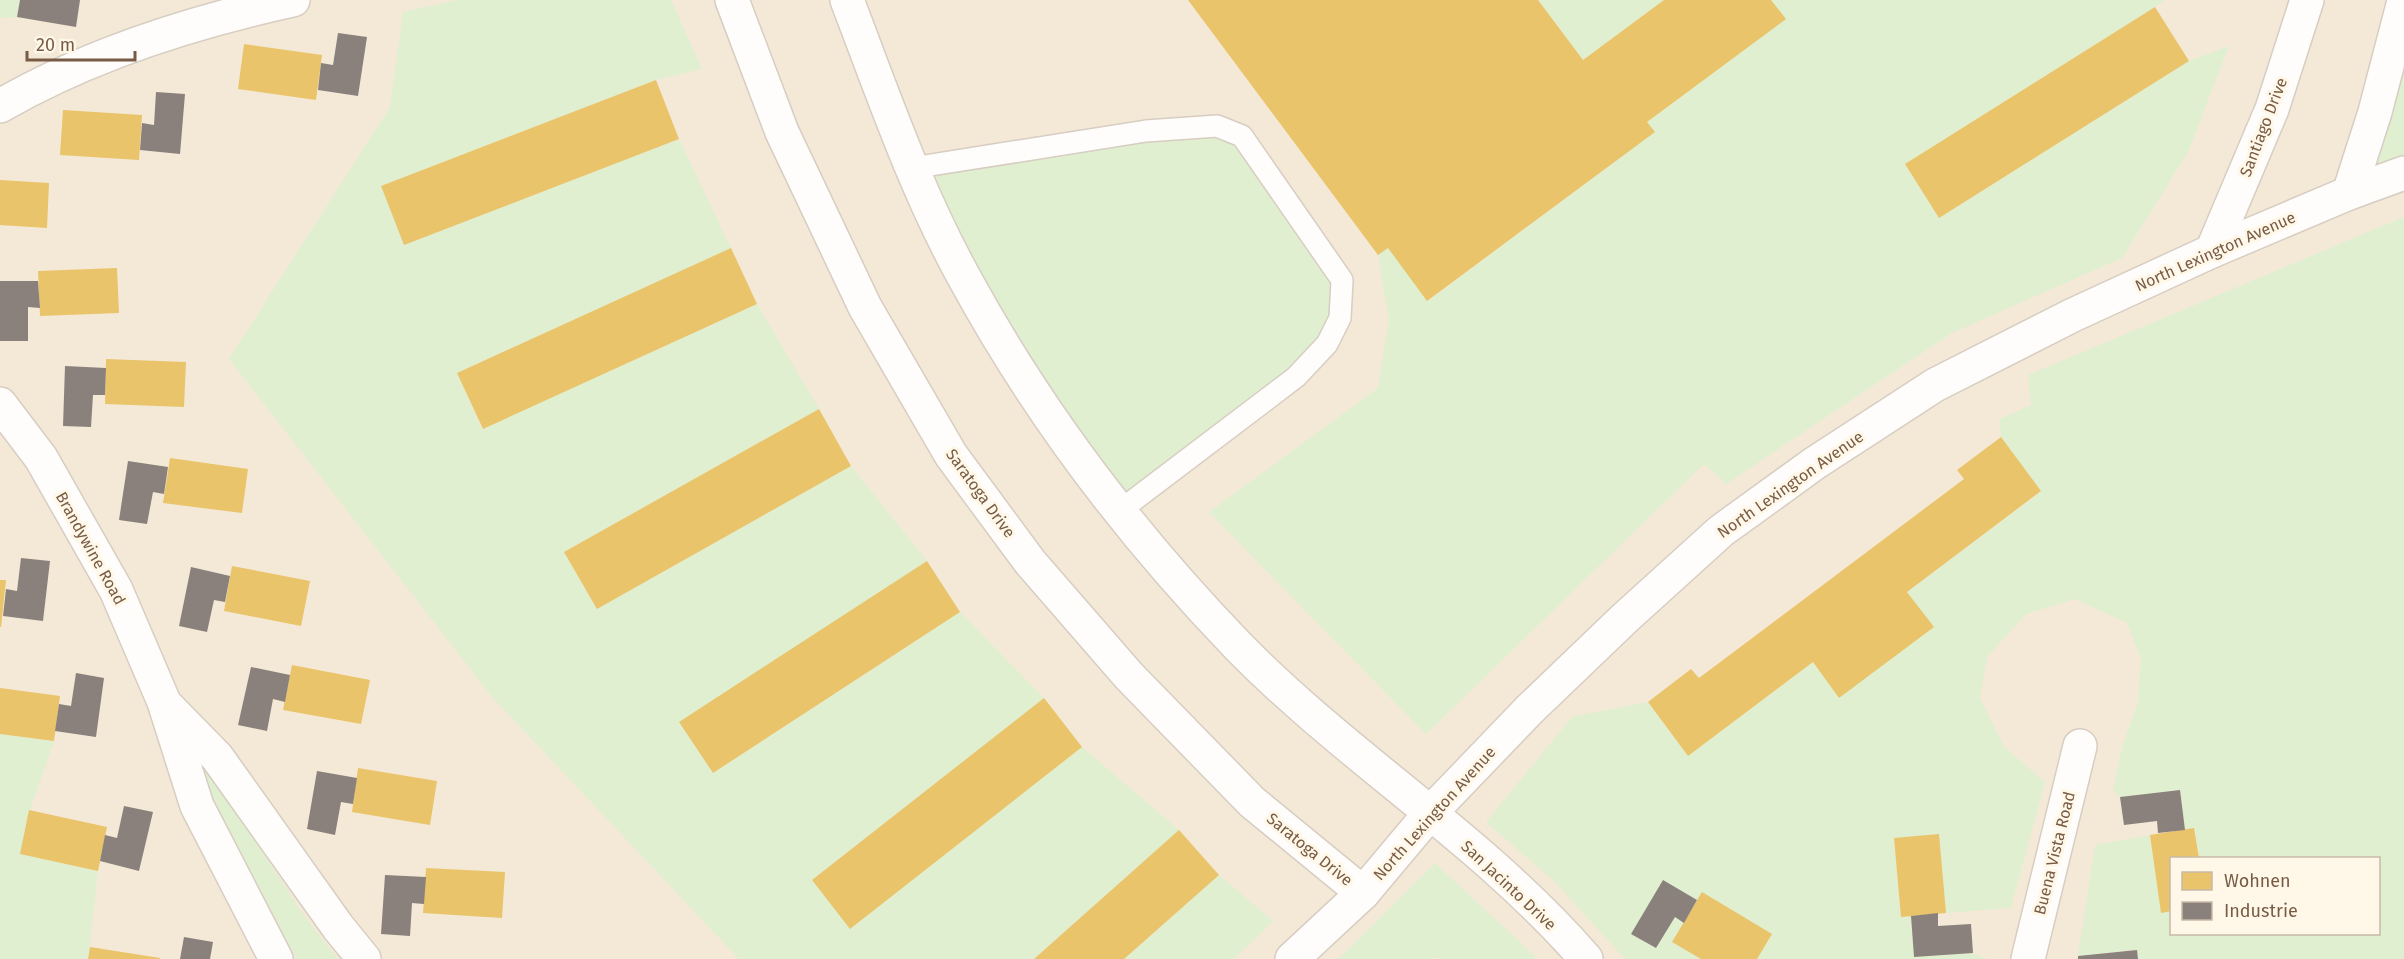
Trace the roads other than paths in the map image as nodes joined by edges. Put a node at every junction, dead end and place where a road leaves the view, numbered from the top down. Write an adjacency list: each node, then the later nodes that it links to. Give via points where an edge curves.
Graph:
1 (293, 0): 6 (street, via 224,15 134,44 31,88)
2 (732, 0): 16 (street, Saratoga Drive, via 782,132 855,286 951,454 1030,562 1129,676 1252,802)
3 (847, 0): 7 (street)
4 (2307, 0): 10 (street, Santiago Drive, via 2272,109)
5 (2404, 1): 9 (street)
6 (0, 106)
7 (912, 168): 12 (street, via 964,278 1033,394); 12 (lane, via 1146,131 1217,126 1242,136 1342,280 1340,318 1327,344 1296,376)
8 (2404, 173): 9 (street, North Lexington Avenue)
9 (2349, 193): 10 (street, North Lexington Avenue)
10 (2212, 251): 15 (street, North Lexington Avenue, via 1935,385 1815,463 1721,531 1530,709)
11 (0, 404): 13 (street, Brandywine Road, via 41,458 116,590)
12 (1118, 512): 15 (street, via 1238,646 1363,760)
13 (164, 702): 17 (street, Brandywine Road, via 197,806); 18 (street, Brandywine Road, via 217,757)
14 (2080, 747): 21 (street, Buena Vista Road)
15 (1431, 812): 16 (street, North Lexington Avenue); 20 (street, San Jacinto Drive)
16 (1363, 892): 19 (street, North Lexington Avenue)
17 (276, 959)
18 (364, 959)
19 (1292, 959)
20 (1586, 959)
21 (2028, 959)

